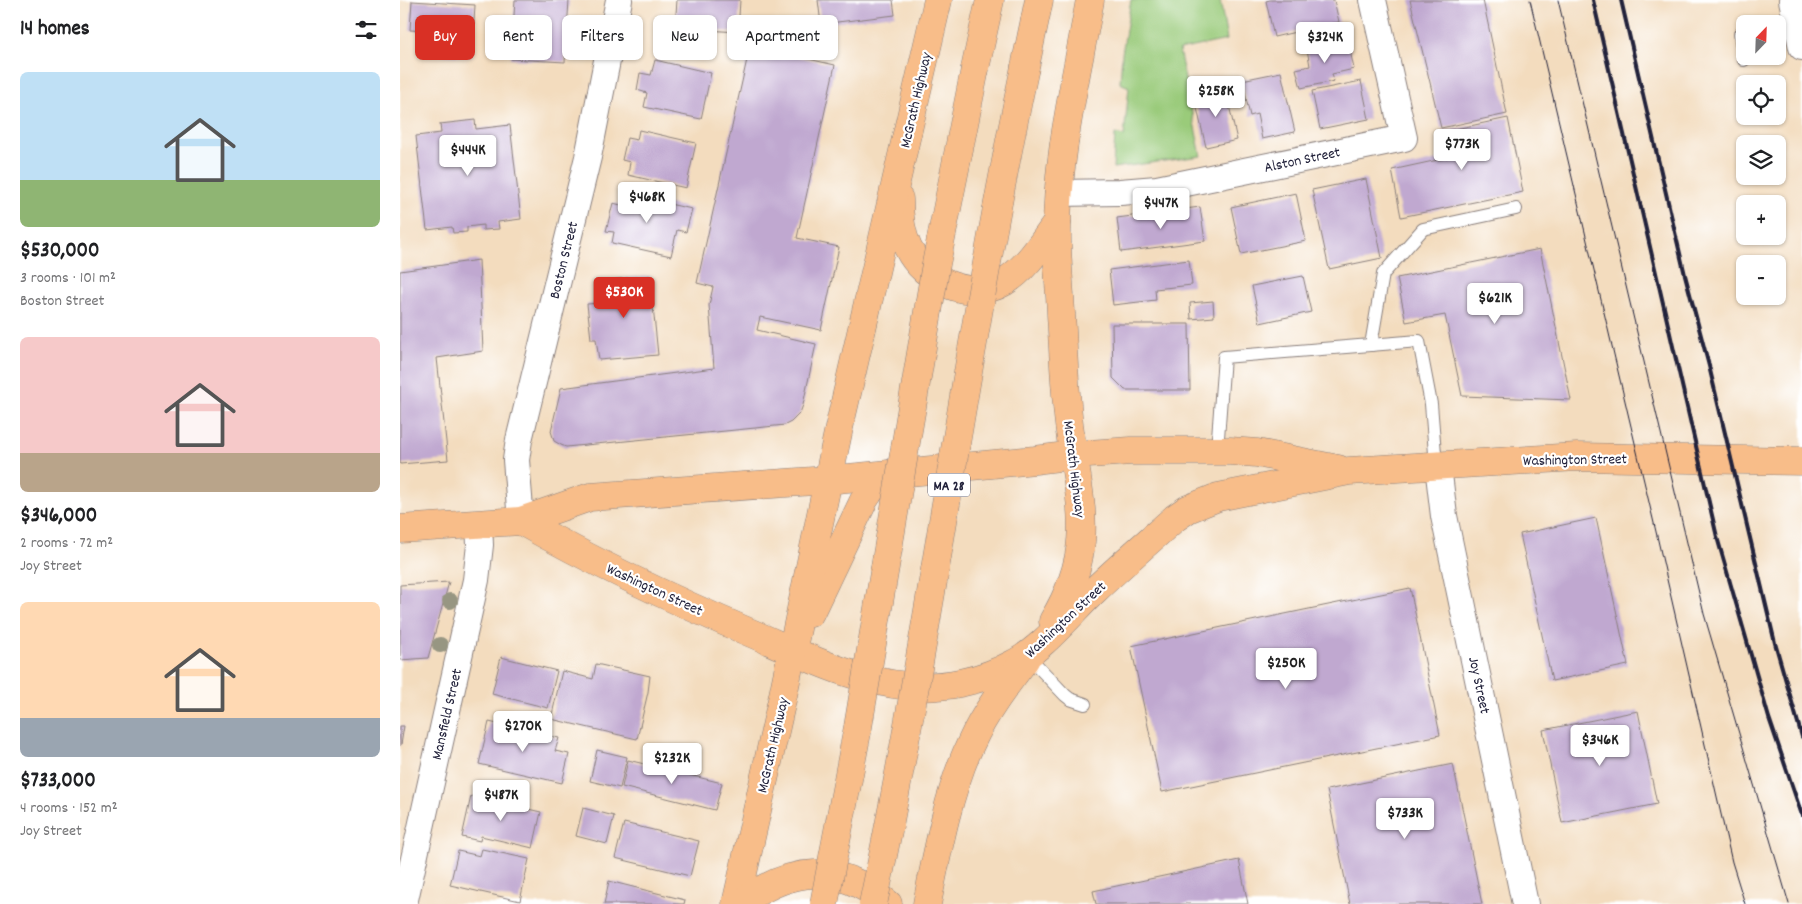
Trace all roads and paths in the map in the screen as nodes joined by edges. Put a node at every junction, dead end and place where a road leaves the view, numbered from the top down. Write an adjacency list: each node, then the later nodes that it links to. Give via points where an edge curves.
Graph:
1 (619, 0): 24 (street, Boston Street, via 588,156 519,440 516,460)
2 (938, 0): 9 (main road, McGrath Highway)
3 (990, 0): 32 (main road, bridge, via 936,264 858,727)
4 (1039, 0): 33 (main road, MA 28, bridge, via 987,260 917,677)
5 (1090, 0): 10 (main road, McGrath Highway, via 1064,135)
6 (1373, 0): 10 (street, Alston Street, via 1404,138 1157,189)
7 (1792, 0): 8 (street)
8 (1802, 47)
9 (902, 155): 13 (main road, via 899,206); 23 (main road, McGrath Highway)
10 (1058, 193): 12 (main road, McGrath Highway)
11 (1516, 209): 16 (lane, via 1423,229 1383,274)
12 (1057, 223): 13 (main road, via 1015,274 1005,282 981,290 944,283 921,268); 18 (main road, McGrath Highway, via 1067,406)
13 (907, 247): 14 (lane)
14 (918, 276)
15 (918, 292): 22 (lane)
16 (1371, 345): 17 (lane, via 1224,357); 20 (lane, via 1418,341 1431,404)
17 (1217, 451): 18 (main road, Washington Street, via 1155,450); 21 (main road, Washington Street, via 1266,454)
18 (1074, 455): 22 (main road, Washington Street); 28 (main road, McGrath Highway, via 1082,513 1080,557 1066,598)
19 (1802, 462): 20 (main road, Washington Street, via 1585,457)
20 (1437, 466): 21 (main road, Washington Street); 36 (street, Joy Street, via 1444,516)
21 (1349, 471): 28 (main road, Washington Street, via 1230,494 1188,509 1096,590)
22 (888, 474): 23 (main road, Washington Street); 27 (main road, via 874,485 864,500)
23 (828, 480): 24 (main road, Washington Street, via 590,498); 27 (main road, McGrath Highway)
24 (521, 521): 25 (main road, Washington Street); 27 (main road, Washington Street, via 574,551)
25 (479, 524): 26 (main road, Washington Street); 30 (street, Mansfield Street, via 476,580)
26 (400, 529)
27 (792, 652): 28 (main road, Washington Street, via 870,679 922,686 987,675); 31 (main road, McGrath Highway)
28 (1028, 656): 29 (lane, via 1065,695); 35 (main road, McGrath Highway, via 996,699 970,745 936,855)
29 (1085, 704)
30 (404, 904)
31 (738, 904): 34 (main road, via 774,882 804,874 820,874 837,876 867,888)
32 (824, 904)
33 (874, 904)
34 (888, 904)
35 (926, 904)
36 (1525, 904)

